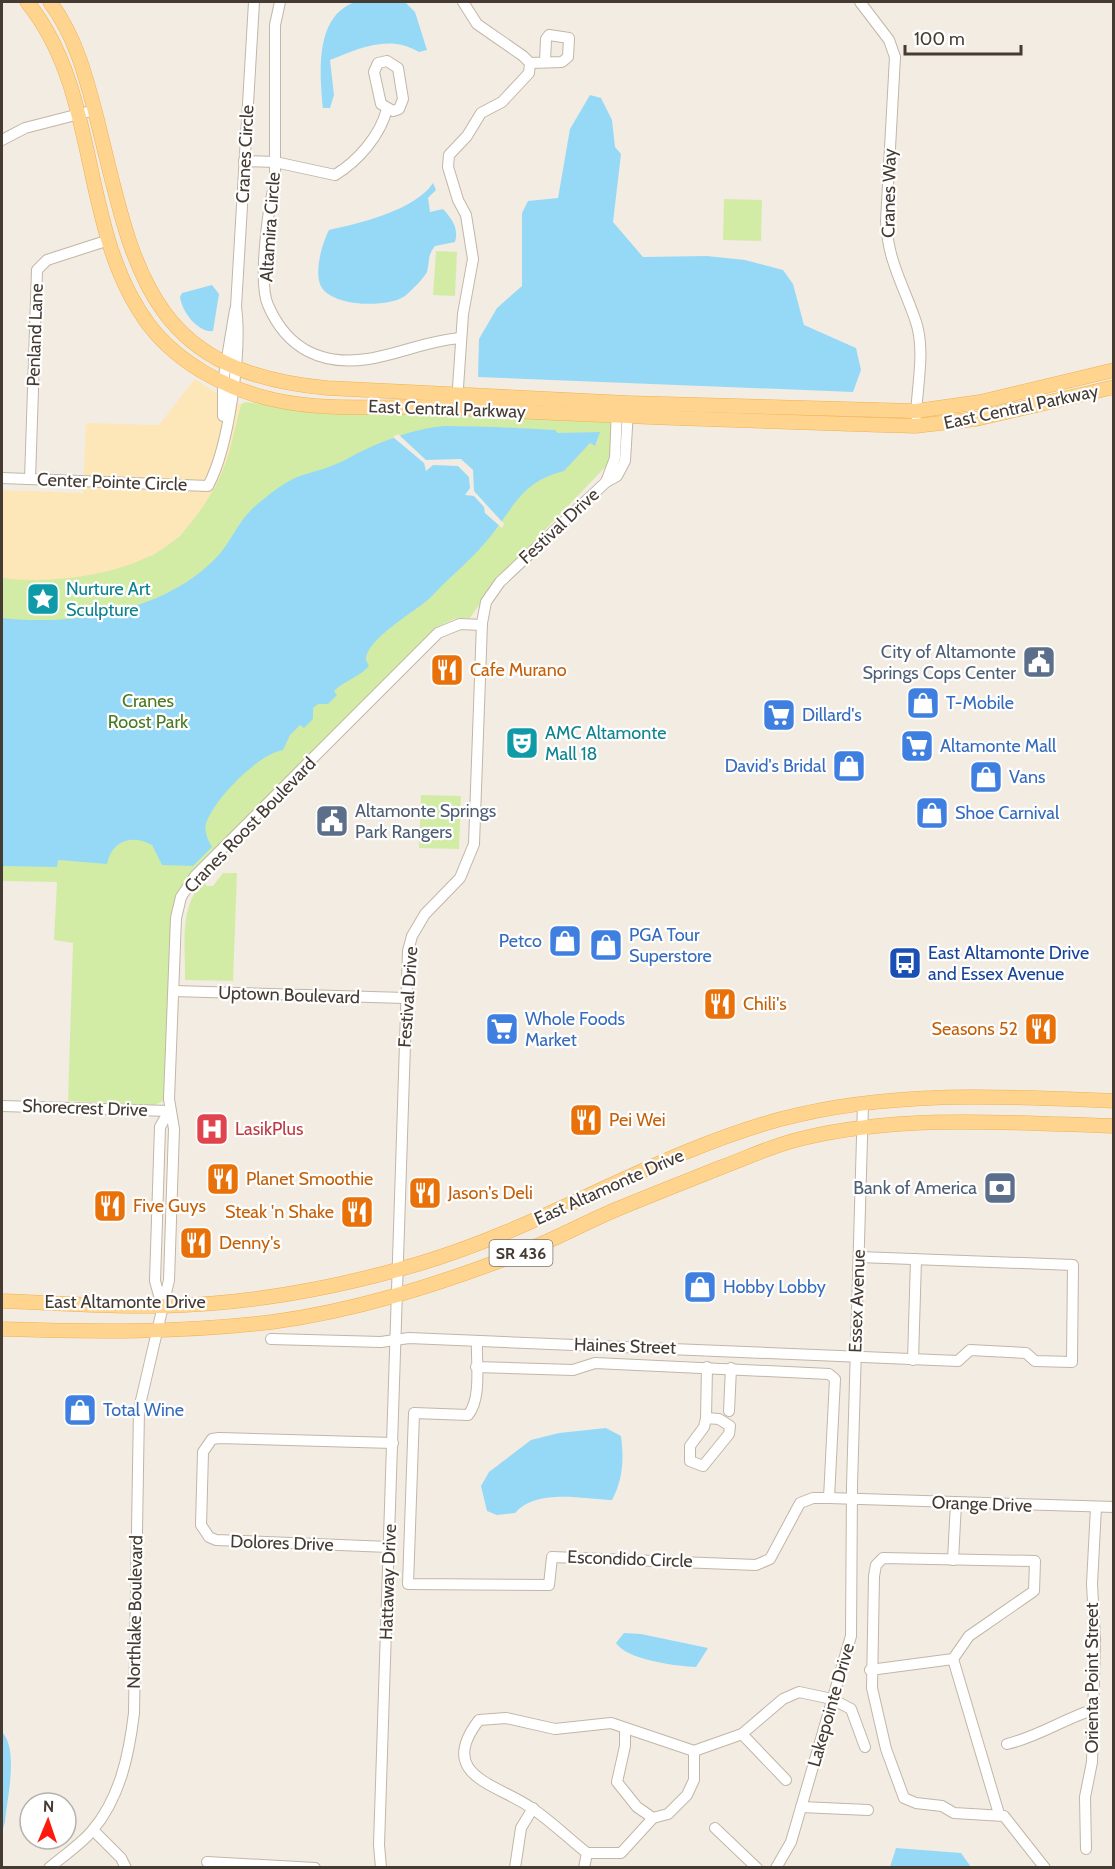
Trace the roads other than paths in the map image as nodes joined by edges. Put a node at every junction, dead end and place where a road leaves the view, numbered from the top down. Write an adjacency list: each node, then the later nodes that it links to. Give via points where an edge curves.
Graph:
1 (27, 2): 11 (main road, East Central Parkway, via 56,45)
2 (50, 2): 10 (main road, East Central Parkway, via 65,21 81,60)
3 (254, 2): 13 (street, Cranes Circle)
4 (280, 2): 14 (street, Altamira Circle, via 274,25)
5 (463, 2): 8 (street, via 477,24)
6 (860, 2): 23 (street, Cranes Way, via 890,40 895,57 886,221 892,263 915,318 919,338)
7 (545, 62): 8 (street)
8 (530, 63): 16 (street, via 529,73 502,102 481,113 449,155 448,166 472,243)
9 (387, 108): 14 (street, via 363,152 335,175)
10 (94, 110): 11 (street); 17 (main road, East Central Parkway, via 140,274 180,331)
11 (77, 113): 12 (street, via 25,128); 15 (main road, East Central Parkway)
12 (2, 140)
13 (244, 161): 14 (street); 17 (street, Cranes Circle)
14 (275, 162): 16 (street, Altamira Circle, via 265,272 267,304 302,350 330,360 368,359)
15 (109, 240): 19 (main road, East Central Parkway, via 125,286 150,326 194,366); 25 (street, Penland Lane, via 47,260 37,270)
16 (461, 338): 21 (street)
17 (230, 367): 19 (street, Cranes Circle); 21 (main road, East Central Parkway, via 289,385)
18 (1113, 370): 23 (main road, East Central Parkway)
19 (228, 385): 21 (main road, East Central Parkway, via 275,400 314,405); 25 (street, Center Pointe Circle, via 220,456 208,486)
20 (1113, 387): 23 (main road, East Central Parkway, via 976,419)
21 (457, 401): 22 (main road, East Central Parkway)
22 (622, 409): 23 (main road, East Central Parkway); 26 (street, Festival Drive, via 615,458 606,482 500,582 486,602)
23 (916, 419)
24 (2, 478): 25 (street, Center Pointe Circle)
25 (30, 479)
26 (482, 625): 27 (street, Cranes Roost Boulevard, via 460,624 438,633 195,876 177,907); 28 (street, Festival Drive, via 474,844 460,878 425,914 412,936)
27 (174, 991): 28 (street, Uptown Boulevard); 33 (street, Cranes Roost Boulevard)
28 (405, 998): 39 (street, Festival Drive)
29 (1094, 1100): 30 (main road, East Altamonte Drive / SR 436); 31 (main road, East Altamonte Drive / SR 436, via 981,1096); 34 (main road)
30 (1113, 1101)
31 (862, 1103): 36 (street, Essex Avenue); 39 (main road, East Altamonte Drive / SR 436, via 780,1119 724,1138 655,1164 468,1248)
32 (2, 1106): 33 (street, Shorecrest Drive)
33 (169, 1111): 42 (street, Cranes Roost Boulevard, via 174,1129 169,1280)
34 (1093, 1126): 35 (main road, SR 436); 36 (main road, SR 436, via 959,1121)
35 (1113, 1126)
36 (861, 1127): 37 (street, Essex Avenue); 40 (main road, East Altamonte Drive / SR 436, via 802,1138 751,1156 514,1256)
37 (864, 1258): 38 (street); 48 (street, Essex Avenue)
38 (916, 1259): 49 (street); 49 (street, Haines Street, via 1073,1265 1072,1362 1035,1361 1026,1353 970,1350 958,1361)
39 (396, 1270): 40 (street, Festival Drive); 42 (main road, East Altamonte Drive / SR 436, via 283,1295)
40 (396, 1296): 44 (main road, East Altamonte Drive / SR 436, via 275,1321); 46 (street, Hattaway Drive)
41 (2, 1302): 42 (main road, East Altamonte Drive / SR 436)
42 (162, 1306): 44 (street, Cranes Roost Boulevard)
43 (2, 1329): 44 (main road, East Altamonte Drive / SR 436)
44 (158, 1330): 79 (street, Northlake Boulevard, via 139,1409 130,1752 120,1783)
45 (271, 1340): 46 (street, Haines Street)
46 (395, 1340): 47 (street, Haines Street); 55 (street, Hattaway Drive)
47 (477, 1341): 48 (street, Haines Street); 50 (street, Escondido Circle)
48 (855, 1358): 49 (street, Haines Street); 57 (street, Essex Avenue)
49 (913, 1360)
50 (476, 1367): 51 (street, via 573,1370 595,1363); 56 (street, Escondido Circle, via 476,1393 468,1415 414,1413 408,1584 549,1585 552,1557 756,1564 770,1559 800,1503)
51 (707, 1367): 52 (street); 54 (street)
52 (730, 1368): 53 (street); 56 (street, via 813,1372 835,1379)
53 (729, 1411)
54 (706, 1418): 54 (street, via 690,1446 690,1461 699,1466 729,1434 730,1426 719,1419)
55 (393, 1443): 61 (street, Hattaway Drive); 61 (street, Dolores Drive, via 219,1438 212,1439 203,1452 201,1525 209,1538)
56 (829, 1498): 57 (street, Escondido Circle)
57 (851, 1500): 58 (street, Orange Drive); 65 (street, Lakepointe Drive, via 851,1636)
58 (956, 1503): 59 (street, Orange Drive); 62 (street)
59 (1096, 1507): 60 (street, Orange Drive); 66 (street, Orienta Point Street)
60 (1113, 1507)
61 (389, 1547): 86 (street, Hattaway Drive)
62 (953, 1560): 63 (street, via 1035,1561 1034,1591 969,1636); 64 (street, via 883,1558 876,1565)
63 (953, 1659): 64 (street); 76 (street)
64 (870, 1671): 76 (street, via 886,1749 904,1798 942,1806 954,1813)
65 (832, 1699): 68 (street, via 799,1692 783,1699); 70 (street, via 851,1709); 73 (street, Lakepointe Drive)
66 (1092, 1710): 69 (street, via 1034,1738); 80 (street, Orienta Point Street)
67 (625, 1728): 71 (street); 74 (street, via 611,1724 555,1730 506,1718 479,1720 465,1738 465,1764 481,1781); 77 (street, via 617,1782 637,1807)
68 (742, 1734): 71 (street); 72 (street)
69 (1007, 1744)
70 (865, 1747)
71 (694, 1751): 77 (street, via 694,1780 687,1795 668,1814)
72 (786, 1780)
73 (801, 1807): 75 (street); 90 (street, Lakepointe Drive, via 791,1842)
74 (533, 1808): 81 (street); 87 (street, via 521,1828)
75 (868, 1810)
76 (999, 1814): 91 (street)
77 (653, 1818): 81 (street, via 621,1853)
78 (715, 1828): 89 (street)
79 (93, 1830): 83 (street, Northlake Boulevard); 84 (street)
80 (1086, 1849)
81 (587, 1853): 88 (street)
82 (207, 1862): 85 (street)
83 (49, 1868)
84 (126, 1868)
85 (315, 1868)
86 (381, 1868)
87 (515, 1868)
88 (584, 1868)
89 (757, 1868)
90 (776, 1868)
91 (1045, 1868)

